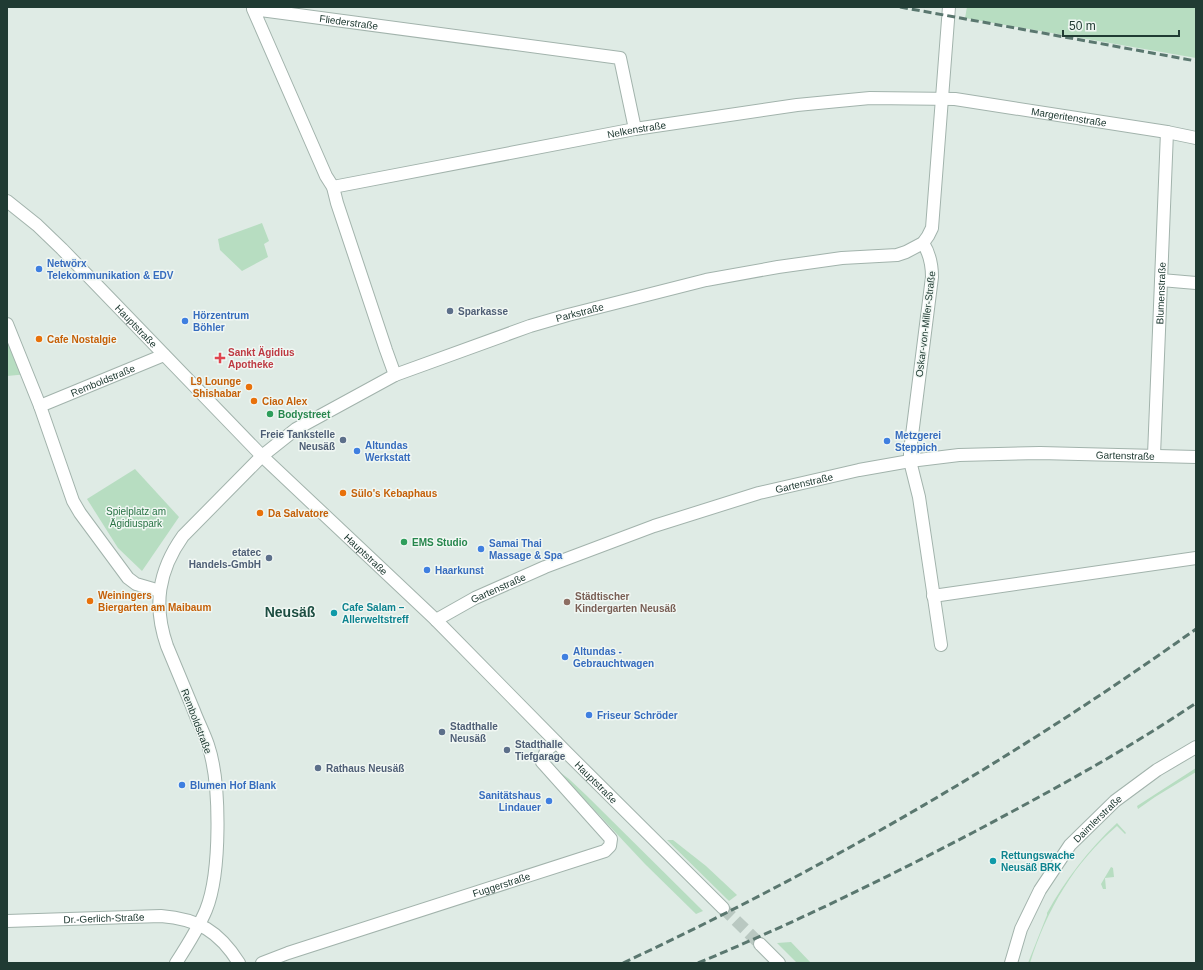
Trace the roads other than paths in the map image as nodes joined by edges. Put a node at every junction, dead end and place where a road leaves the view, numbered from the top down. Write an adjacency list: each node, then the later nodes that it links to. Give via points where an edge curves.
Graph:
1 (949, 7): 2 (street)
2 (942, 100): 3 (street, Nelkenstraße, via 863,98); 4 (street, Margeritenstraße, via 955,99); 8 (street, via 932,228)
3 (635, 129): 6 (street, Nelkenstraße); 6 (street, Fliederstraße, via 620,58 253,9)
4 (1167, 132): 5 (street, Margeritenstraße); 9 (street, Blumenstraße)
5 (1196, 138)
6 (333, 187): 13 (street, Fliederstraße)
7 (7, 202): 12 (street, Hauptstraße, via 37,225 62,249)
8 (923, 243): 13 (street, Parkstraße, via 896,254 778,267 706,280 603,305 530,326); 18 (street, Oskar-von-Miller-Straße, via 930,256 932,277 910,442)
9 (1161, 280): 10 (street); 15 (street, Blumenstraße)
10 (1196, 283)
11 (7, 324): 14 (street)
12 (164, 354): 14 (street, Remboldstraße); 16 (street, Hauptstraße)
13 (395, 375): 16 (street, Parkstraße, via 296,429)
14 (40, 406): 20 (street, via 68,489 80,513 128,578 136,584)
15 (1154, 455): 17 (street, Gartenstraße); 18 (street, Gartenstraße, via 958,455)
16 (262, 456): 20 (street, Remboldstraße, via 183,536 168,561); 22 (street, Hauptstraße)
17 (1196, 457)
18 (910, 461): 21 (street, Oskar-von-Miller-Straße, via 919,497); 22 (street, Gartenstraße, via 800,483 676,518 545,567 475,598)
19 (1196, 558): 21 (street)
20 (160, 591): 28 (street, Remboldstraße, via 159,617 162,632 208,744 213,766 216,860 211,894)
21 (933, 596): 23 (street, Oskar-von-Miller-Straße)
22 (436, 620): 24 (street, Hauptstraße)
23 (941, 645)
24 (556, 742): 26 (street, Hauptstraße); 32 (street, Fuggerstraße, via 546,751 542,762 611,839 610,846 605,851)
25 (1196, 747): 34 (street, Daimlerstraße, via 1115,801 1070,845 1040,890 1021,929)
26 (723, 908)
27 (7, 921): 28 (street, Dr.-Gerlich-Straße, via 161,916 176,917)
28 (199, 924): 30 (street, Remboldstraße); 31 (street, Dr.-Gerlich-Straße, via 218,937)
29 (760, 944): 33 (street)
30 (176, 963)
31 (239, 963)
32 (262, 963)
33 (779, 963)
34 (1011, 963)

